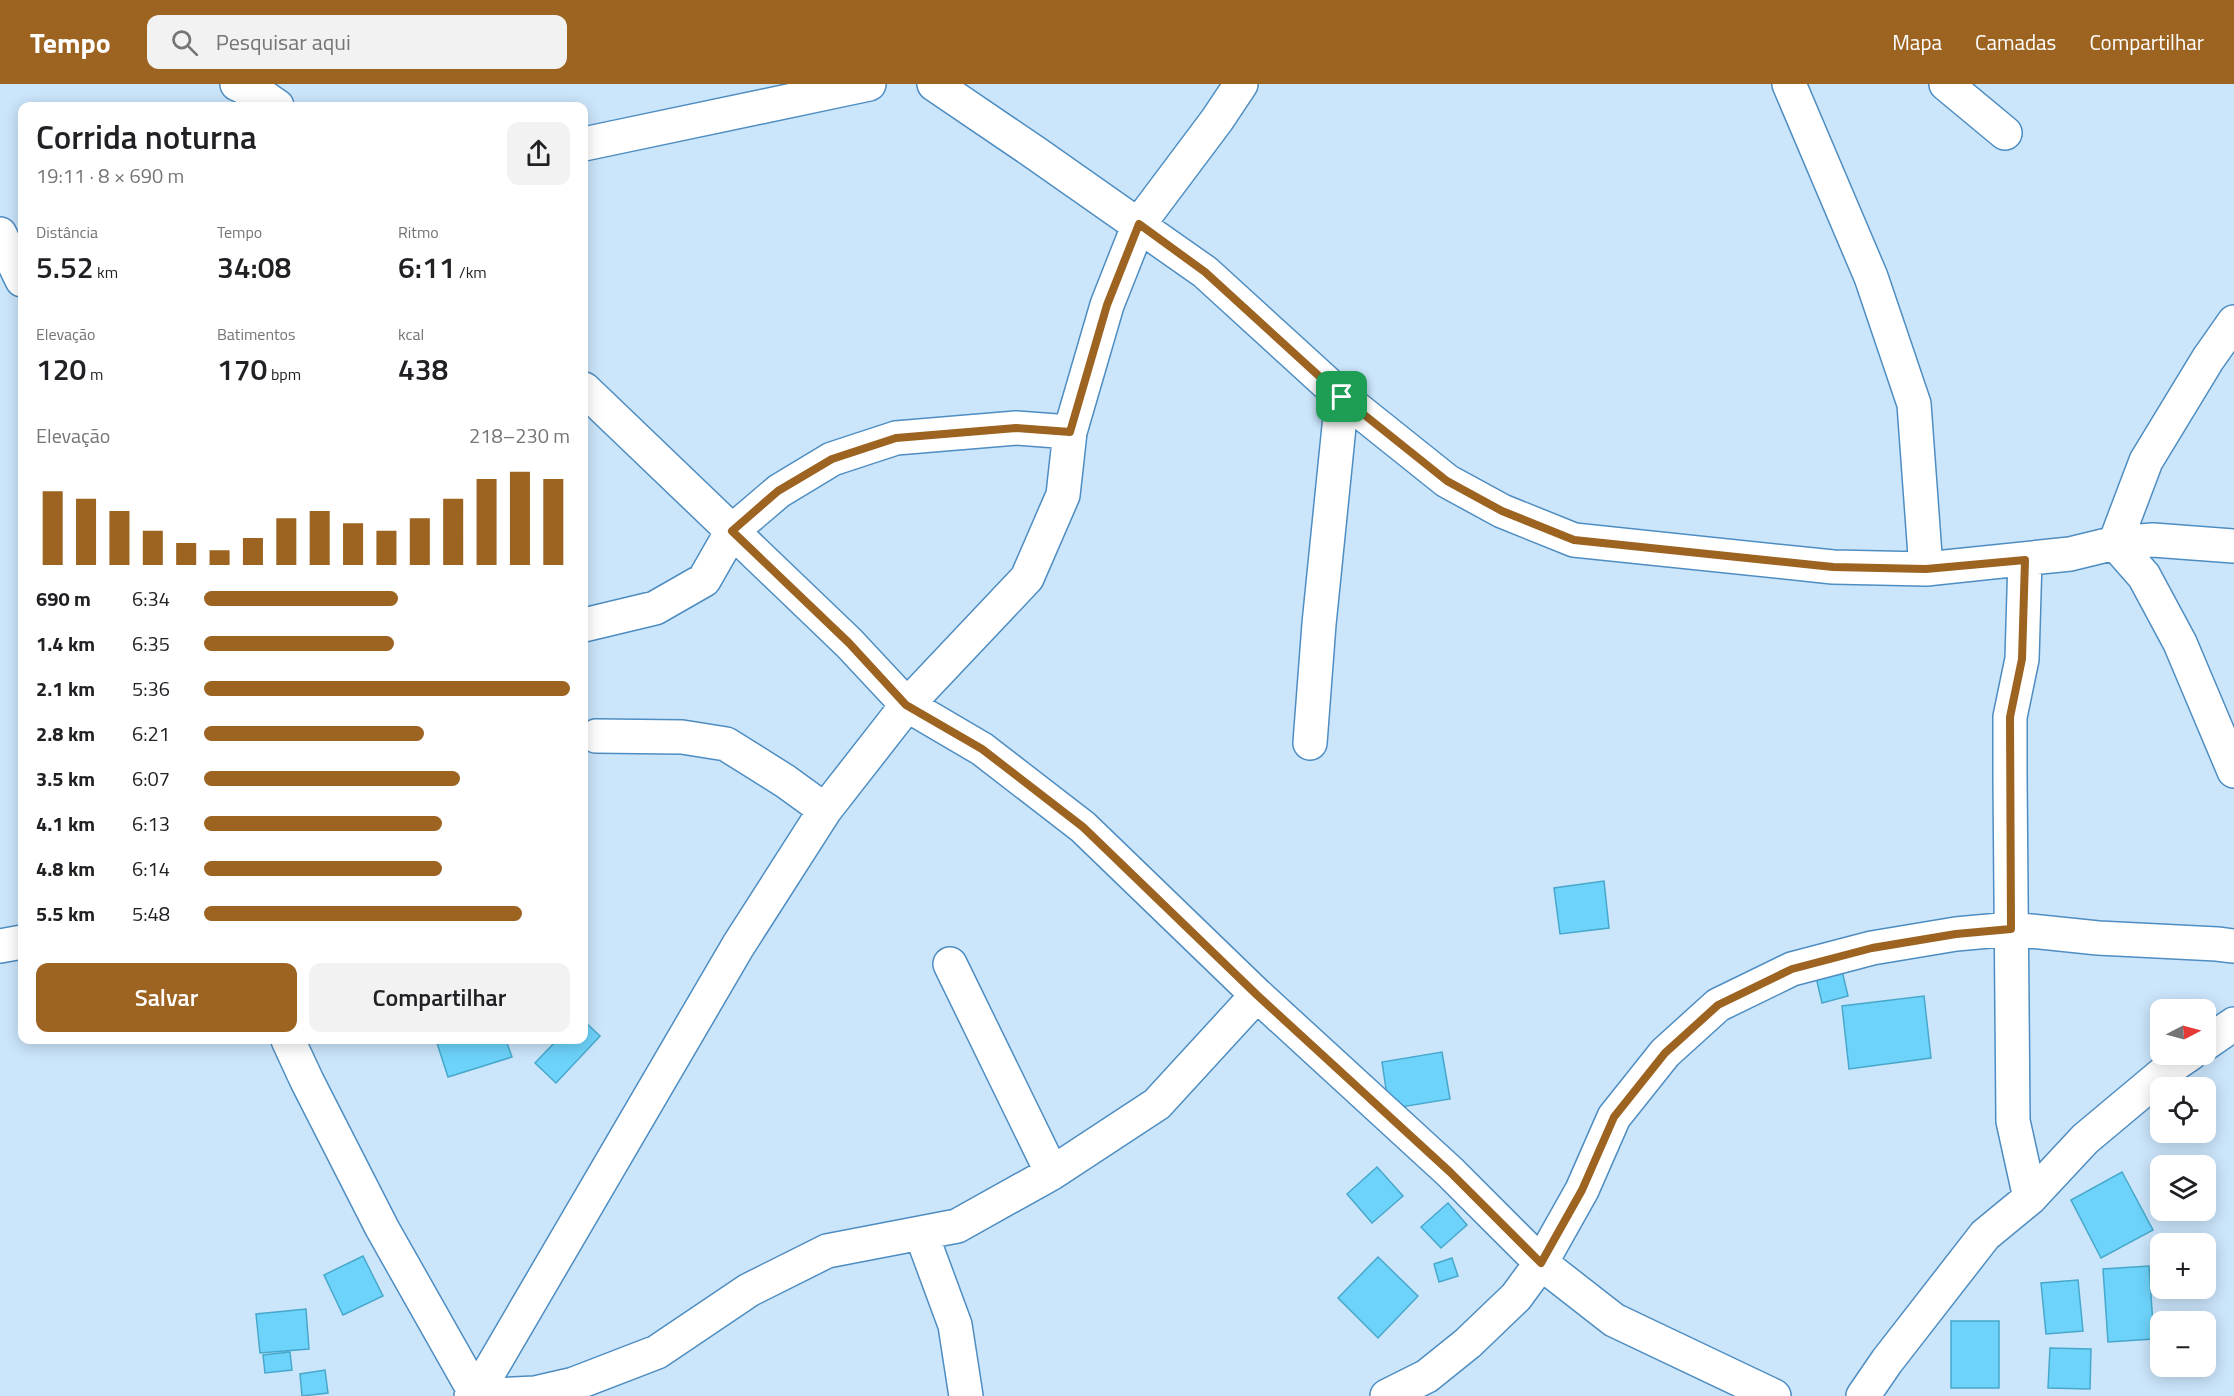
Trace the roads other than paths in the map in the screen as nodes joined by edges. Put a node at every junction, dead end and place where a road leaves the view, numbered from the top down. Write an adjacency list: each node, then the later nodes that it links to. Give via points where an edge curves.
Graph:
1 (237, 84): 7 (street)
2 (869, 84): 9 (street)
3 (934, 84): 10 (street)
4 (1241, 84): 10 (street)
5 (1789, 84): 21 (street, via 1871,277 1914,404)
6 (1946, 84): 8 (street)
7 (271, 102)
8 (2005, 133)
9 (588, 143)
10 (1139, 224): 15 (street, via 1205,272); 16 (street, via 1107,305)
11 (0, 234): 12 (street)
12 (15, 269)
13 (2234, 322): 18 (street, via 2146,461)
14 (588, 393): 17 (street)
15 (1342, 397): 21 (street, via 1447,481 1502,511 1574,540 1833,567); 25 (street)
16 (1070, 432): 17 (street, via 1016,428 896,438 832,459 778,491); 23 (street, via 1063,495 1027,578)
17 (732, 531): 22 (street, via 704,580 655,608); 23 (street, via 849,643)
18 (2115, 543): 19 (street, via 2153,540); 20 (street); 26 (street, via 2145,576 2180,643)
19 (2234, 546)
20 (2025, 560): 21 (street); 28 (street, via 2022,659 2010,717)
21 (1926, 569)
22 (588, 624)
23 (906, 705): 27 (street); 33 (street, via 982,749 1083,827)
24 (596, 736): 27 (street, via 682,737 726,744)
25 (1310, 743)
26 (2234, 771)
27 (825, 810): 42 (street, via 738,946)
28 (2011, 929): 31 (street); 39 (street, via 2013,1121); 41 (street, via 1872,948 1792,969 1718,1005 1665,1053 1614,1117 1582,1190)
29 (18, 943): 30 (street)
30 (0, 946)
31 (2234, 946)
32 (950, 964): 38 (street)
33 (1257, 995): 38 (street, via 1157,1104); 41 (street, via 1450,1172)
34 (2234, 1024): 35 (street)
35 (2216, 1036)
36 (290, 1044): 42 (street, via 382,1228)
37 (2174, 1065): 39 (street, via 2085,1139)
38 (1052, 1173): 40 (street, via 957,1226)
39 (2030, 1198): 46 (street, via 1985,1235)
40 (921, 1233): 42 (street, via 827,1251 750,1290 657,1352 574,1384 535,1393); 43 (street, via 955,1325)
41 (1541, 1263): 44 (street, via 1516,1297 1468,1343 1427,1376); 45 (street, via 1614,1320)
42 (475, 1396)
43 (966, 1396)
44 (1387, 1396)
45 (1774, 1396)
46 (1863, 1396)

